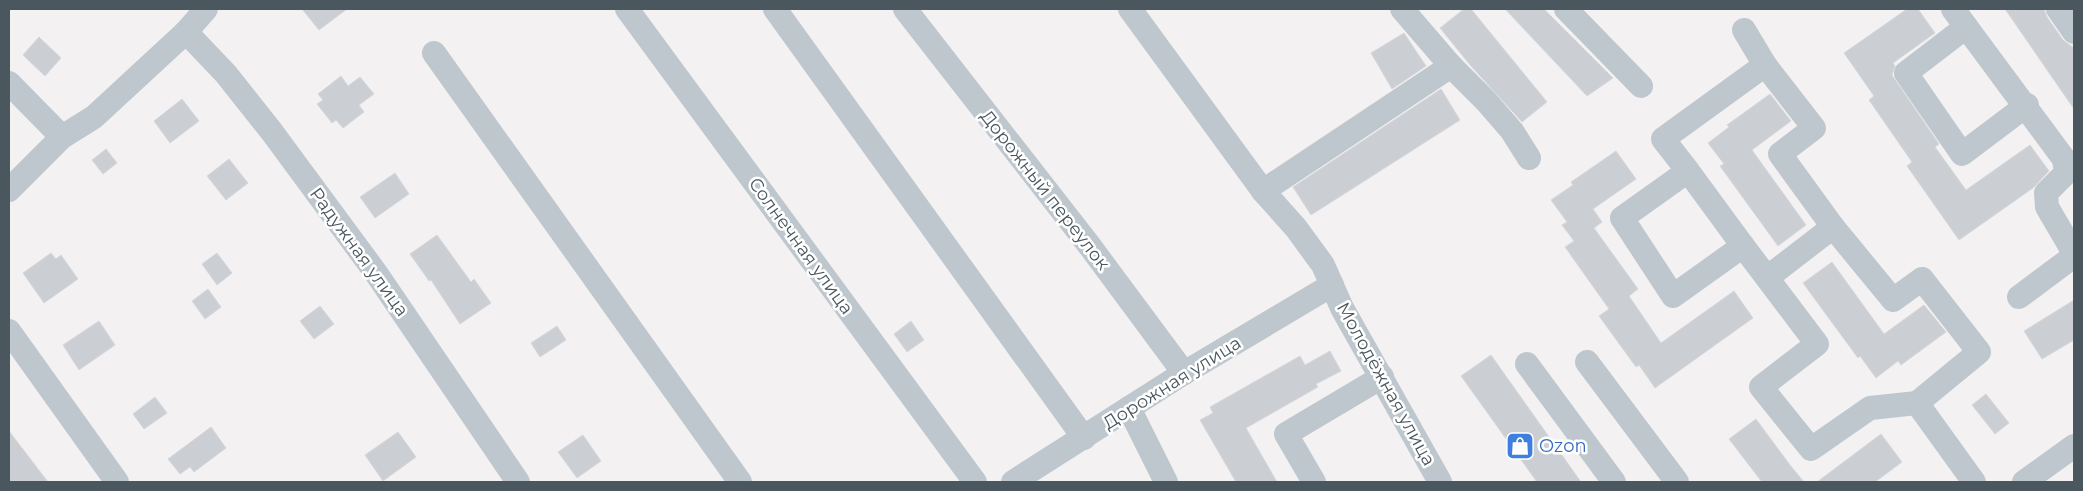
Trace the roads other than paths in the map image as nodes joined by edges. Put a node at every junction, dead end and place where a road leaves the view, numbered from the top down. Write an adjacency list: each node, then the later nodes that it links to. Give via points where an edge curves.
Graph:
1 (206, 9): 11 (street)
2 (626, 9): 42 (street, Солнечная улица)
3 (775, 9): 37 (street)
4 (905, 9): 33 (street, Дорожный переулок)
5 (1130, 9): 23 (street, Молодёжная улица)
6 (1402, 9): 15 (street)
7 (1566, 9): 17 (street)
8 (2058, 9): 12 (street)
9 (1960, 18): 18 (street); 18 (street, via 1906,73 1962,154)
10 (1744, 30): 14 (street)
11 (186, 32): 19 (street, via 94,117); 40 (street, Радужная улица, via 226,74 272,132 376,273)
12 (2074, 32)
13 (434, 53): 41 (street)
14 (1765, 65): 21 (street, via 1663,139); 24 (street, via 1814,128 1780,154)
15 (1451, 66): 20 (street, via 1512,131); 23 (street)
16 (9, 83): 19 (street)
17 (1642, 86)
18 (2026, 105): 26 (street, via 2064,159 2066,173 2046,193 2047,206)
19 (62, 137): 22 (street)
20 (1529, 158)
21 (1688, 171): 25 (street); 25 (street, via 1622,218 1673,296)
22 (9, 190)
23 (1263, 191): 28 (street, Молодёжная улица, via 1323,264)
24 (1833, 227): 27 (street); 35 (street, via 1893,300 1922,279 1979,352)
25 (1743, 246): 27 (street)
26 (2074, 254): 29 (street)
27 (1768, 277): 35 (street, via 1817,344 1762,386 1811,449 1870,408)
28 (1332, 285): 33 (street, Дорожная улица); 34 (street, Молодёжная улица)
29 (2018, 297)
30 (9, 331): 39 (street)
31 (1587, 362): 48 (street)
32 (1527, 364): 47 (street)
33 (1184, 373): 36 (street, Дорожная улица)
34 (1382, 377): 45 (street, via 1286,434); 46 (street, Молодёжная улица)
35 (1917, 403): 49 (street)
36 (1129, 408): 37 (street, Дорожная улица); 44 (street)
37 (1084, 438): 43 (street, Дорожная улица)
38 (2074, 446): 50 (street)
39 (117, 482)
40 (518, 482)
41 (740, 482)
42 (975, 482)
43 (1013, 482)
44 (1166, 482)
45 (1314, 482)
46 (1440, 482)
47 (1614, 482)
48 (1677, 482)
49 (1974, 482)
50 (2024, 482)

